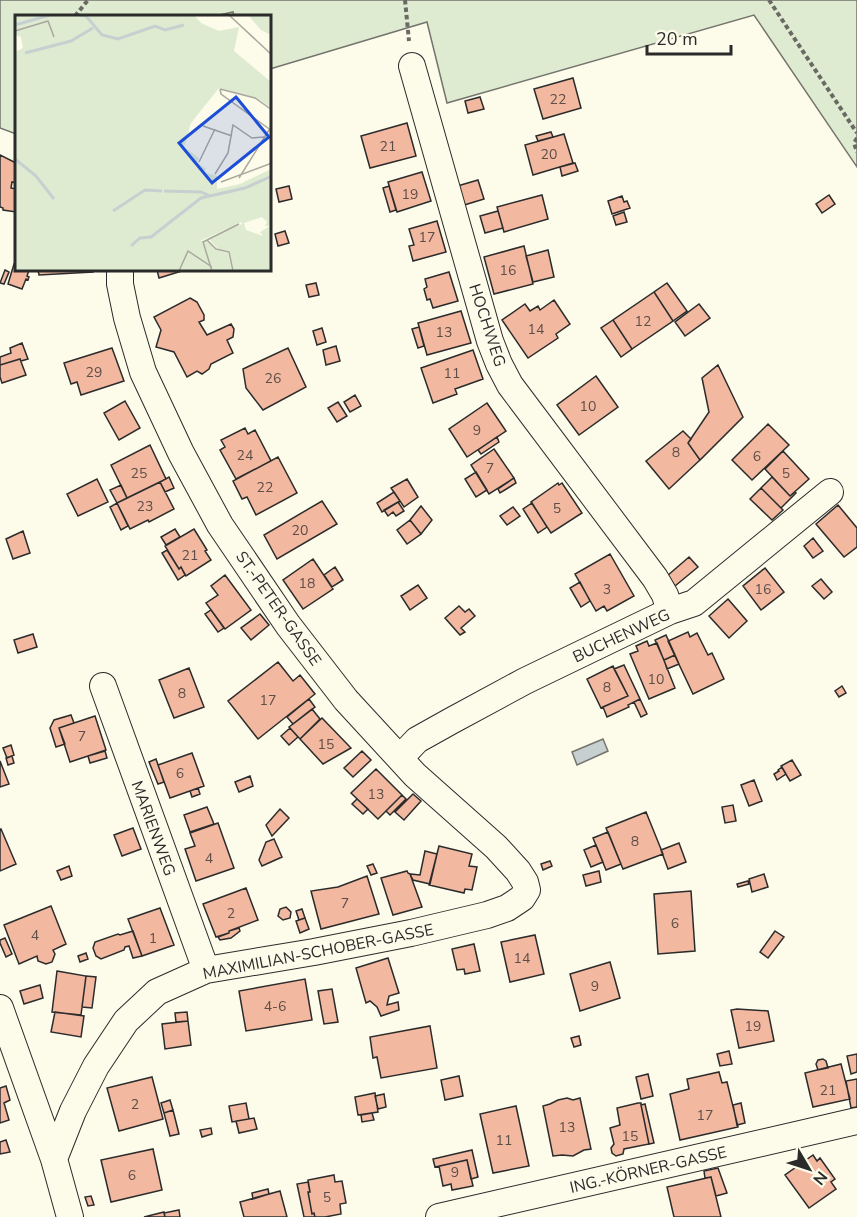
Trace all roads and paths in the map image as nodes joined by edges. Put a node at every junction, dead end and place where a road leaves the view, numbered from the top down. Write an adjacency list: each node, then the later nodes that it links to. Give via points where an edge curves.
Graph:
1 (88, 0): 4 (path)
2 (405, 0): 5 (path)
3 (769, 0): 6 (path)
4 (76, 15)
5 (412, 66): 11 (street, HOCHWEG, via 499,364 510,385 655,578)
6 (857, 133)
7 (857, 138): 8 (path)
8 (857, 152)
9 (120, 272): 13 (street, ST.-PETER-GASSE, via 127,318 143,372 220,525 309,653)
10 (830, 492): 11 (street, BUCHENWEG, via 694,603)
11 (670, 611): 13 (street, BUCHENWEG, via 451,721 417,740)
12 (103, 686): 15 (street, MARIENWEG)
13 (400, 758): 14 (street, ST.-PETER-GASSE, via 496,847 518,871)
14 (527, 890): 15 (street, MAXIMILIAN-SCHOBER-GASSE, via 507,908 488,915 325,950)
15 (206, 970): 18 (street, MAXIMILIAN-SCHOBER-GASSE, via 157,992 126,1021 96,1066)
16 (0, 1008): 18 (street)
17 (857, 1121): 20 (street, ING.-KÖRNER-GASSE)
18 (54, 1159): 19 (street)
19 (70, 1217)
20 (439, 1217)

